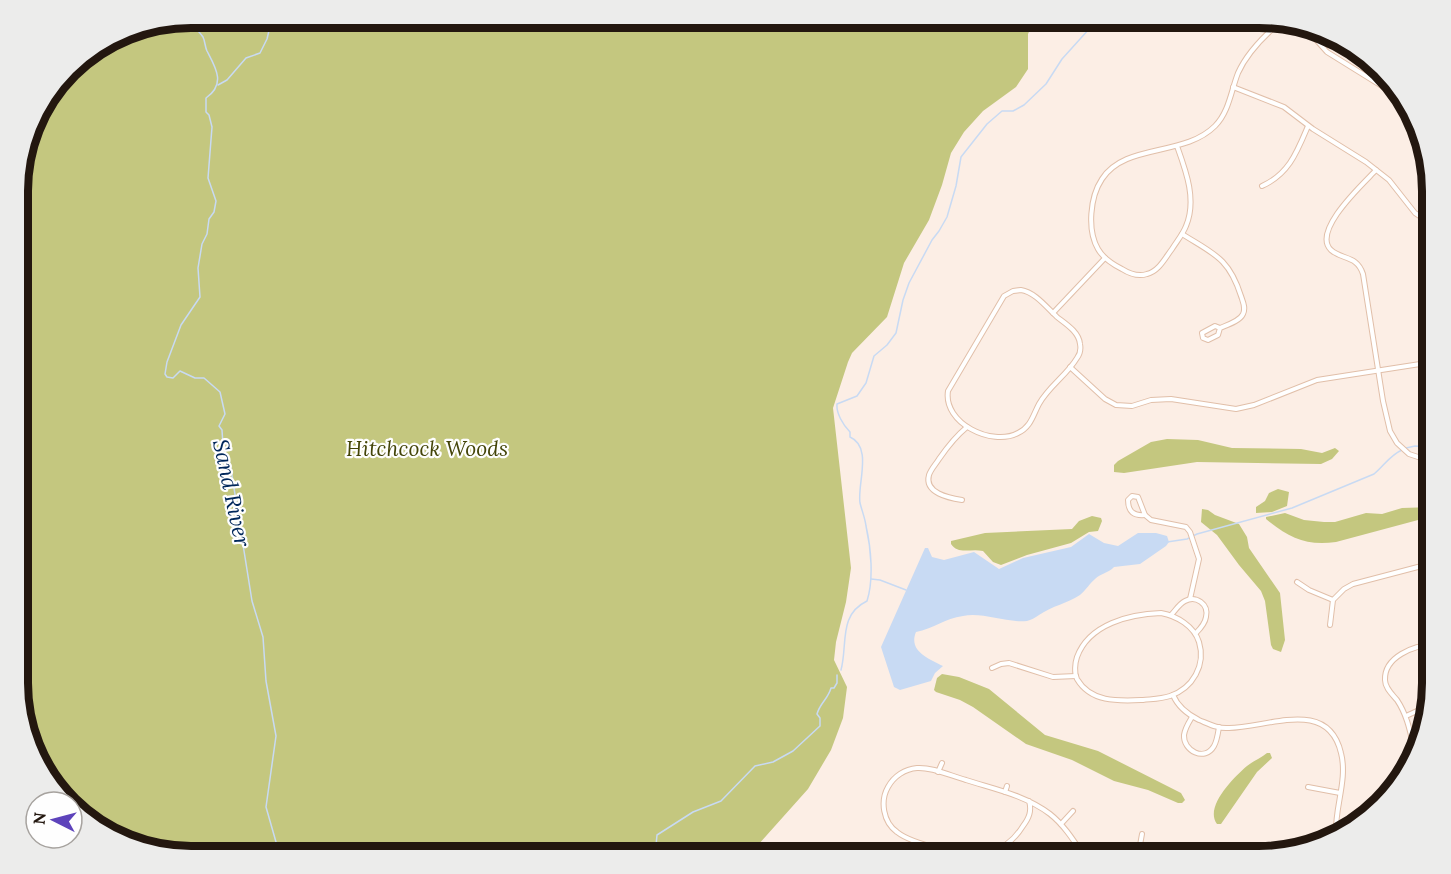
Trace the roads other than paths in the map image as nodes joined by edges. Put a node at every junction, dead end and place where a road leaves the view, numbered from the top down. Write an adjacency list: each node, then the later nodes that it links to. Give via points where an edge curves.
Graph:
1 (1273, 29): 3 (street, via 1250,55)
2 (1315, 39): 4 (street, via 1327,52)
3 (1233, 87): 5 (street, via 1284,107); 6 (street, via 1214,127 1196,140)
4 (1386, 89)
5 (1308, 126): 7 (street); 8 (street, via 1288,167 1274,181)
6 (1177, 146): 10 (street, via 1191,201); 11 (street, via 1123,161 1102,178 1093,202 1093,227 1095,243)
7 (1376, 170): 9 (street); 16 (street, via 1336,214 1327,239 1332,250 1362,270)
8 (1262, 186)
9 (1422, 217)
10 (1182, 234): 11 (street, via 1165,260 1149,274 1132,274); 13 (street, via 1220,259 1235,275 1245,310 1238,319)
11 (1105, 258): 12 (street)
12 (1053, 313): 15 (street, via 1079,338 1079,354); 17 (street, via 1025,291 1004,296 948,391 948,407)
13 (1220, 328): 13 (street, via 1218,336 1203,338 1204,330)
14 (1422, 364): 16 (street)
15 (1070, 367): 16 (street, via 1116,405 1171,399 1236,409 1317,380); 17 (street, via 1047,392 1029,425 1018,433 1000,437)
16 (1378, 370): 18 (street, via 1392,435 1409,454)
17 (968, 427): 19 (street, via 948,445 928,477 934,491)
18 (1422, 458)
19 (962, 500)
20 (1145, 515): 20 (street, via 1132,513 1128,506 1132,496 1138,497); 23 (street, via 1151,520 1186,527 1190,532 1199,559)
21 (1422, 566): 24 (street, via 1353,584)
22 (1297, 582): 24 (street)
23 (1190, 599): 25 (street); 27 (street, via 1201,602 1207,612)
24 (1333, 600): 26 (street)
25 (1171, 615): 27 (street); 30 (street, via 1146,614 1099,630 1080,650)
26 (1330, 625)
27 (1196, 633): 31 (street, via 1200,666 1189,684)
28 (1422, 646): 33 (street, via 1403,653 1386,673 1387,687)
29 (993, 668): 30 (street, via 1009,663 1053,676)
30 (1076, 676): 31 (street, via 1085,689 1102,698 1124,701)
31 (1173, 695): 34 (street)
32 (1420, 710): 33 (street)
33 (1406, 716): 36 (street)
34 (1192, 717): 35 (street); 35 (street, via 1184,738 1193,752 1210,751 1216,744)
35 (1219, 728): 42 (street, via 1256,727 1297,719 1318,723 1330,733 1341,753)
36 (1412, 740)
37 (942, 763): 38 (street)
38 (938, 772): 41 (street); 48 (street, via 922,768 903,772 884,795 891,826 900,834)
39 (1007, 786): 41 (street)
40 (1308, 787): 42 (street)
41 (1005, 792): 43 (street)
42 (1340, 793): 46 (street)
43 (1029, 801): 45 (street); 49 (street, via 1031,811 1018,833)
44 (1073, 811): 45 (street)
45 (1061, 824): 50 (street)
46 (1337, 826)
47 (1142, 834): 51 (street)
48 (935, 845)
49 (1004, 845)
50 (1076, 845)
51 (1140, 845)

